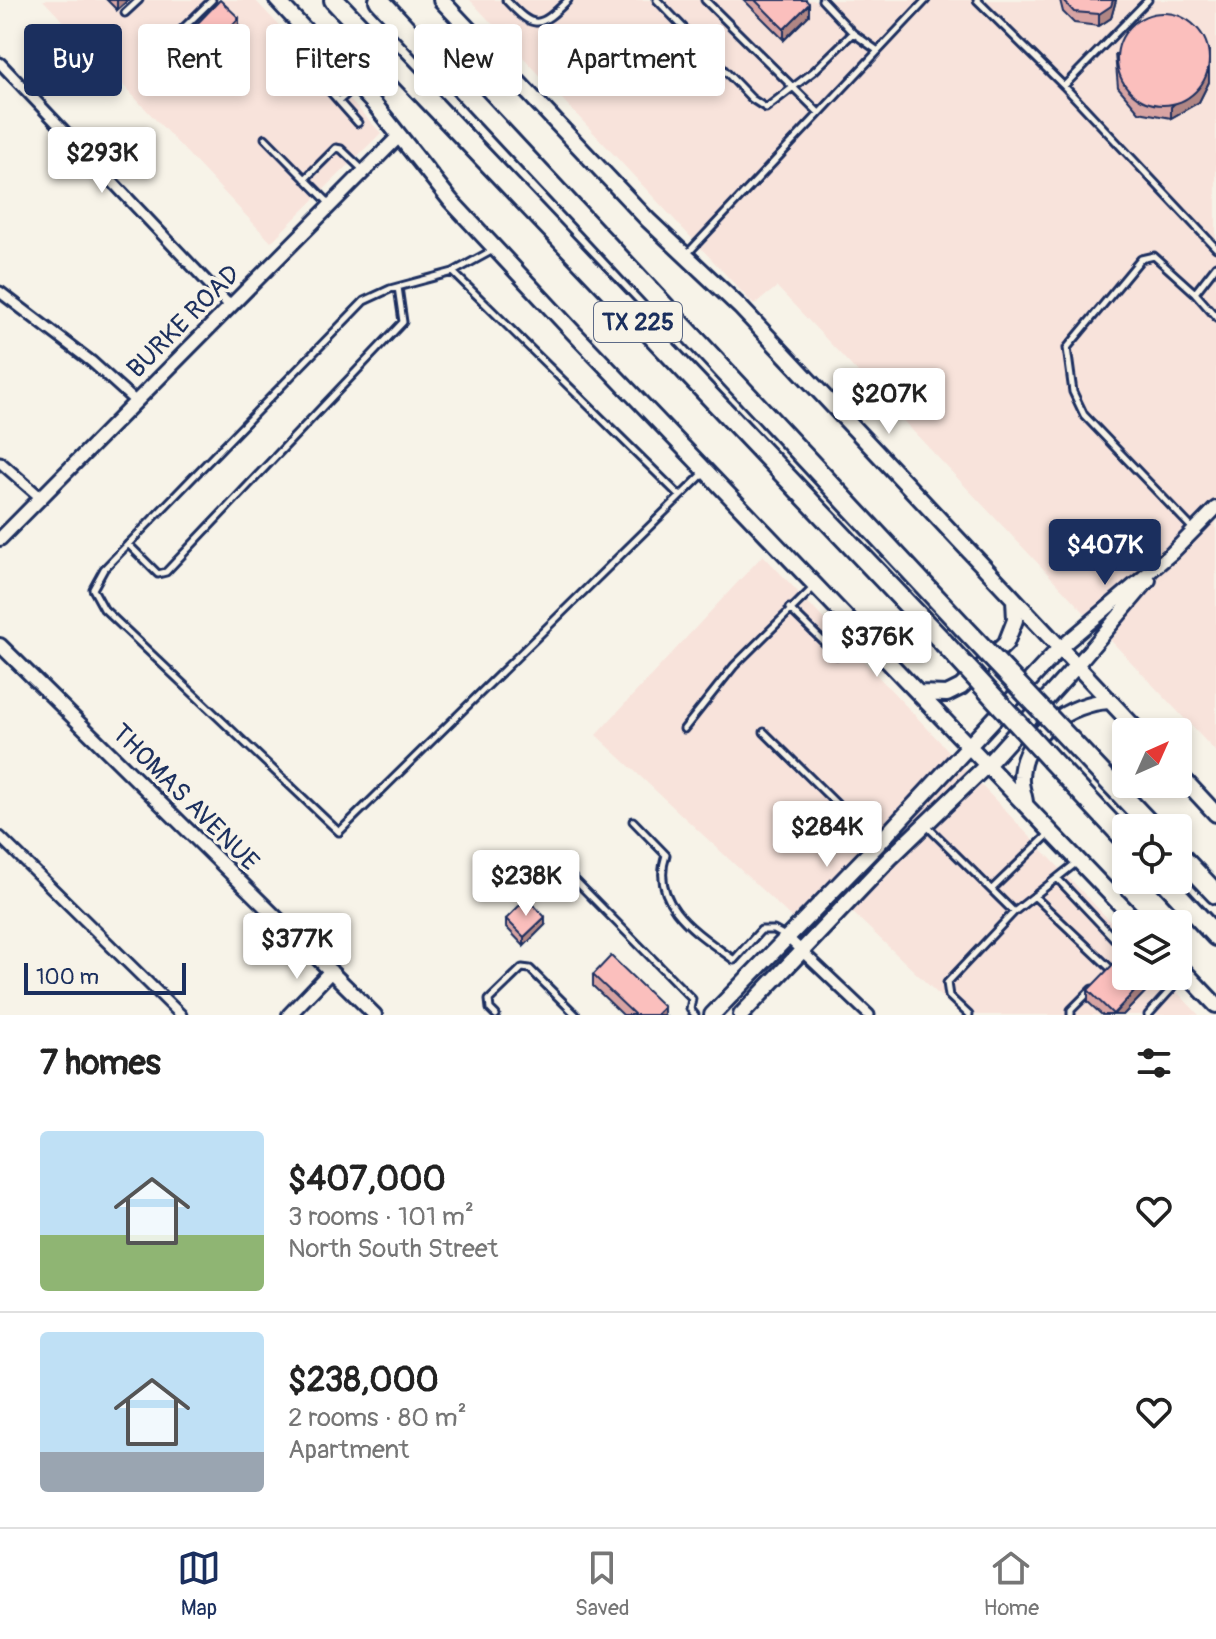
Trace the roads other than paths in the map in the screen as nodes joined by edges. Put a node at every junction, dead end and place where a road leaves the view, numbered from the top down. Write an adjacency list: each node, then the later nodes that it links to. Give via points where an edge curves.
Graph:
1 (139, 0): 17 (lane)
2 (212, 0): 18 (lane)
3 (277, 0): 19 (main road)
4 (334, 0): 76 (highway, TX 225, bridge)
5 (379, 0): 72 (highway, TX 225, bridge)
6 (441, 0): 38 (main road, via 648,220)
7 (506, 0): 8 (lane, via 526,22 537,24)
8 (568, 0)
9 (657, 0): 24 (lane, via 759,104 766,108)
10 (705, 0): 24 (lane)
11 (822, 0): 16 (lane)
12 (835, 0): 16 (lane)
13 (926, 0): 21 (lane)
14 (977, 0): 23 (lane)
15 (1148, 0): 23 (lane)
16 (828, 7): 20 (lane)
17 (125, 13)
18 (187, 24)
19 (300, 24)
20 (853, 33): 21 (lane); 24 (lane)
21 (878, 51): 29 (lane)
22 (0, 63): 44 (street)
23 (1064, 86): 36 (lane)
24 (793, 87): 29 (lane)
25 (334, 96): 28 (lane)
26 (345, 96): 28 (lane)
27 (366, 96): 31 (main road)
28 (339, 101): 30 (lane)
29 (819, 113): 38 (lane)
30 (358, 123)
31 (399, 136): 33 (street, BURKE ROAD); 37 (main road)
32 (265, 138): 34 (lane)
33 (364, 171): 34 (lane, via 336,148); 35 (street, BURKE ROAD)
34 (305, 179): 35 (lane)
35 (330, 205): 44 (street, BURKE ROAD)
36 (1216, 248)
37 (495, 249): 40 (lane); 48 (main road)
38 (687, 254): 57 (main road)
39 (1216, 266): 43 (lane)
40 (453, 272): 41 (lane); 49 (lane)
41 (398, 286): 54 (lane, via 364,301); 54 (lane, via 403,322 166,572 158,574)
42 (0, 292): 46 (street)
43 (1195, 293): 45 (lane); 52 (lane, via 1154,256 1141,259 1067,348 1073,392 1084,415)
44 (229, 305): 46 (street, BURKE ROAD)
45 (1216, 317)
46 (135, 401): 50 (street, BURKE ROAD)
47 (0, 462): 50 (street)
48 (705, 472): 49 (lane); 56 (main road)
49 (681, 496): 54 (lane, via 339,832 104,609 93,589)
50 (40, 497): 53 (street, BURKE ROAD)
51 (1216, 508): 52 (street)
52 (1194, 530): 55 (street)
53 (0, 539)
54 (128, 544)
55 (1172, 553): 60 (street); 62 (street)
56 (814, 587): 58 (lane); 63 (main road)
57 (1014, 599): 60 (main road); 63 (main road, via 1015,620 1006,643 961,687 947,694)
58 (789, 608): 61 (lane); 66 (lane)
59 (0, 645): 96 (street, THOMAS AVENUE)
60 (1060, 648): 62 (main road); 68 (main road)
61 (837, 655)
62 (1077, 665): 64 (main road); 69 (main road)
63 (919, 693): 68 (main road)
64 (1109, 701): 65 (main road); 71 (main road, via 1075,706 1049,726 1027,753 1021,777)
65 (1125, 718)
66 (684, 729)
67 (764, 732): 79 (lane)
68 (968, 746): 69 (main road); 79 (main road)
69 (987, 765): 71 (main road); 75 (main road)
70 (1192, 788): 73 (main road)
71 (1025, 802): 77 (main road)
72 (1140, 814)
73 (1216, 814)
74 (633, 821): 91 (lane, via 666,855 659,873 674,912 690,928 734,960 761,930)
75 (925, 823): 80 (main road); 85 (lane)
76 (1112, 825)
77 (1052, 832): 81 (main road); 85 (lane)
78 (0, 837): 100 (street)
79 (878, 844): 80 (main road); 91 (main road)
80 (890, 858): 94 (main road)
81 (1079, 861): 84 (lane); 89 (main road)
82 (1192, 869): 87 (highway)
83 (571, 876): 105 (lane, via 692,999)
84 (1057, 878): 88 (lane); 93 (lane)
85 (992, 889): 90 (lane)
86 (1177, 894): 92 (highway)
87 (1216, 894)
88 (1034, 896): 90 (lane); 95 (lane)
89 (1126, 910)
90 (1014, 912): 109 (lane, via 947,983 949,996)
91 (786, 936): 94 (street); 106 (main road)
92 (1216, 936)
93 (1112, 937)
94 (804, 951): 107 (main road); 108 (street)
95 (1111, 969): 110 (lane)
96 (331, 971): 101 (street); 102 (street, THOMAS AVENUE)
97 (1192, 980): 99 (main road)
98 (1166, 990): 111 (lane)
99 (1216, 1005)
100 (181, 1015)
101 (289, 1015)
102 (375, 1015)
103 (496, 1015): 104 (lane, via 489,1000 522,968 530,969)
104 (576, 1015)
105 (695, 1015)
106 (712, 1015)
107 (741, 1015)
108 (869, 1015)
109 (969, 1015)
110 (1071, 1015)
111 (1148, 1015)

